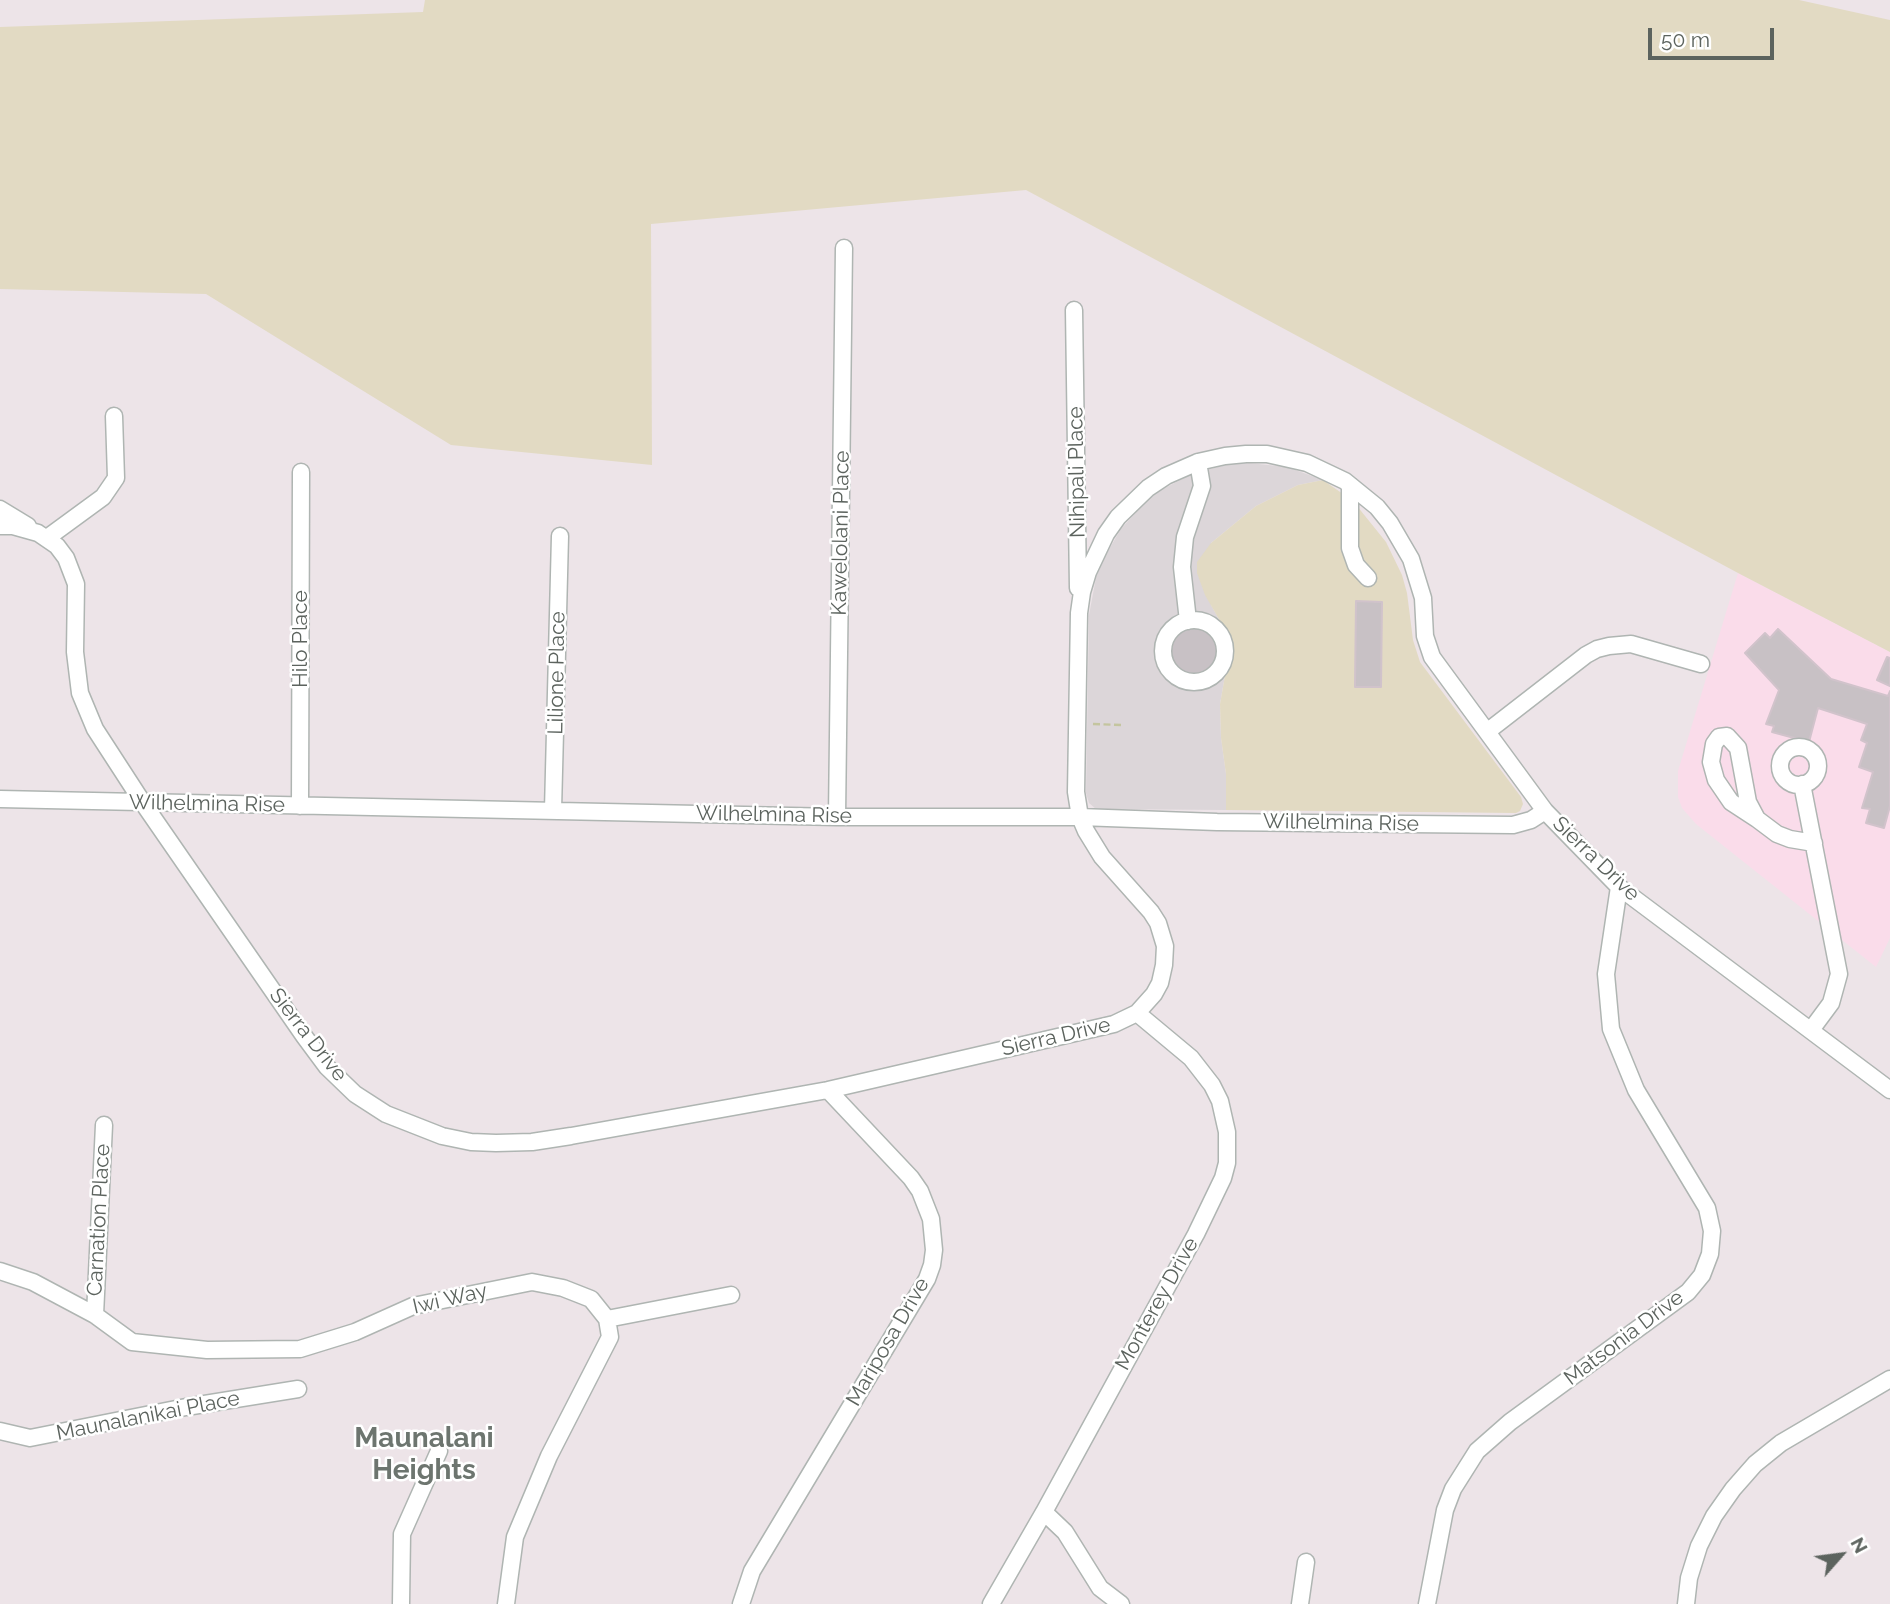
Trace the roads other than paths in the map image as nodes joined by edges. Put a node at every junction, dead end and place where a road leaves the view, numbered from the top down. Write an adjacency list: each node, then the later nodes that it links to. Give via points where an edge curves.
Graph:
1 (844, 248): 22 (street, Kawelolani Place)
2 (1074, 310): 13 (street, Nihipali Place)
3 (114, 416): 9 (street, via 117,478 103,497)
4 (1198, 462): 6 (street, Sierra Drive, via 1246,454 1277,456 1307,463); 12 (street, via 1202,486 1185,537 1182,567); 13 (street, Sierra Drive, via 1148,488 1106,534 1085,582)
5 (301, 472): 19 (street, Hilo Place)
6 (1350, 485): 11 (street, via 1350,548 1356,565); 15 (street, Sierra Drive, via 1377,507 1402,540 1423,598 1429,650)
7 (0, 509): 9 (street, Sierra Drive)
8 (0, 526): 9 (street)
9 (42, 535): 18 (street, Sierra Drive, via 66,558 76,583 75,652 80,693 95,729)
10 (560, 536): 20 (street, Lilione Place)
11 (1368, 578)
12 (1188, 621)
13 (1079, 634): 23 (street, Sierra Drive, via 1076,792)
14 (1701, 664): 15 (street, via 1631,645 1597,649)
15 (1488, 731): 21 (street, Sierra Drive)
16 (1802, 784): 25 (street)
17 (0, 799): 18 (street, Wilhelmina Rise)
18 (144, 803): 19 (street, Wilhelmina Rise); 29 (street, Sierra Drive, via 327,1067 355,1094 411,1125 471,1142 532,1142)
19 (300, 807): 20 (street, Wilhelmina Rise)
20 (553, 810): 22 (street, Wilhelmina Rise)
21 (1545, 811): 23 (street, Wilhelmina Rise, via 1513,825); 26 (street, Sierra Drive)
22 (837, 817): 23 (street, Wilhelmina Rise)
23 (1080, 817): 27 (street, Sierra Drive, via 1093,845 1151,912 1162,934 1165,958 1160,983)
24 (1757, 819): 24 (street, via 1748,802 1738,748 1727,736 1719,737 1711,762 1716,779 1731,802); 25 (street, via 1777,834)
25 (1814, 843): 28 (street, via 1839,974 1836,994)
26 (1619, 887): 28 (street, Sierra Drive); 48 (street, Matsonia Drive, via 1606,974 1611,1029 1636,1090 1707,1208 1710,1254 1702,1275 1688,1292 1476,1451 1445,1510)
27 (1137, 1013): 29 (street, Sierra Drive, via 1114,1024); 40 (street, Monterey Drive, via 1191,1058 1212,1085 1225,1117 1227,1163 1212,1202)
28 (1811, 1030): 30 (street, Sierra Drive)
29 (828, 1090): 44 (street, Mariposa Drive, via 920,1191 934,1234 932,1265 752,1571)
30 (1890, 1090)
31 (104, 1125): 34 (street, Carnation Place)
32 (0, 1271): 34 (street, Iwi Way, via 33,1282)
33 (730, 1295): 35 (street)
34 (95, 1315): 35 (street, Iwi Way, via 132,1342 207,1350 300,1349 355,1332 412,1306 532,1282 591,1299)
35 (607, 1319): 43 (street, via 610,1337 549,1456 515,1537)
36 (1890, 1379): 49 (street, via 1781,1443 1747,1472 1714,1516 1699,1546)
37 (298, 1389): 38 (street, Maunalanikai Place, via 30,1438)
38 (0, 1431)
39 (439, 1451): 42 (street, via 402,1534)
40 (1044, 1512): 45 (street, Monterey Drive); 46 (street, via 1065,1532 1100,1588)
41 (1306, 1562): 47 (street)
42 (401, 1604)
43 (506, 1604)
44 (741, 1604)
45 (991, 1604)
46 (1121, 1604)
47 (1300, 1604)
48 (1427, 1604)
49 (1686, 1604)

